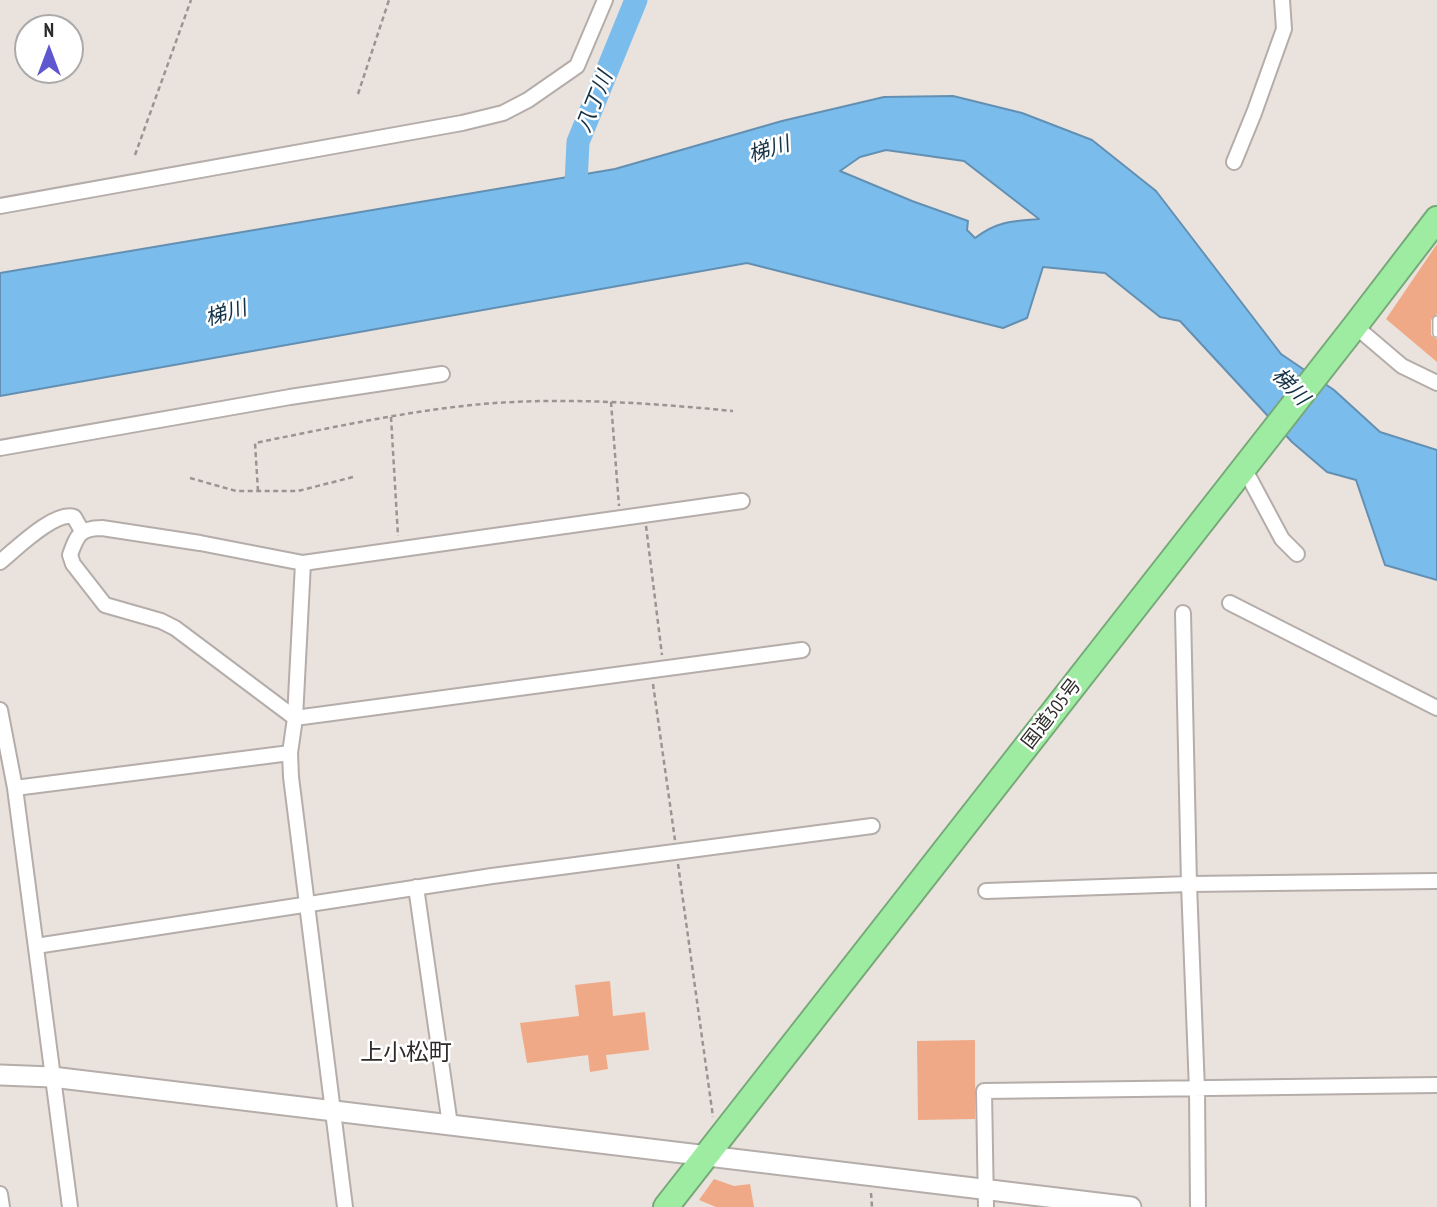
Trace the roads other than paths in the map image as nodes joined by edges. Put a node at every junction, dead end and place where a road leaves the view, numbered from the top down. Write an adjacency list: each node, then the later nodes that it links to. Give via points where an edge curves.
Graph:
1 (605, 0): 4 (street, via 576,66 502,113)
2 (1282, 0): 3 (street, via 1284,29)
3 (1234, 162)
4 (0, 206)
5 (1437, 219): 7 (highway, 国道305号)
6 (1437, 320): 8 (lane)
7 (1352, 330): 10 (street, via 1402,366); 12 (highway, 国道305号)
8 (1437, 333)
9 (442, 374): 11 (street)
10 (1437, 383)
11 (0, 448)
12 (1248, 463): 15 (street, via 1282,539); 39 (highway, 国道305号)
13 (742, 501): 17 (street)
14 (82, 530): 16 (street, via 74,517 62,516); 17 (street, via 126,530); 23 (street, via 70,555 105,605 175,628)
15 (1297, 554)
16 (0, 562)
17 (303, 564): 23 (street)
18 (1230, 603): 21 (street)
19 (1183, 613): 28 (street)
20 (802, 650): 23 (street)
21 (1437, 708)
22 (0, 710): 25 (street)
23 (295, 718): 24 (street)
24 (290, 753): 25 (street); 31 (street)
25 (15, 788): 32 (street)
26 (872, 826): 29 (street)
27 (1437, 881): 28 (street)
28 (1189, 884): 30 (street); 36 (street)
29 (416, 887): 31 (street); 38 (street)
30 (986, 891)
31 (306, 904): 32 (street); 37 (street)
32 (36, 946): 34 (street)
33 (0, 1075): 34 (street)
34 (52, 1077): 37 (street); 43 (street)
35 (1437, 1085): 36 (street)
36 (1197, 1090): 41 (street, via 984,1091); 47 (street)
37 (333, 1111): 38 (street); 44 (street)
38 (450, 1125): 39 (street)
39 (712, 1148): 41 (street); 45 (highway, 国道305号)
40 (0, 1194): 42 (street)
41 (986, 1198): 46 (street)
42 (2, 1207)
43 (70, 1207)
44 (345, 1207)
45 (666, 1207)
46 (1131, 1207)
47 (1198, 1207)

